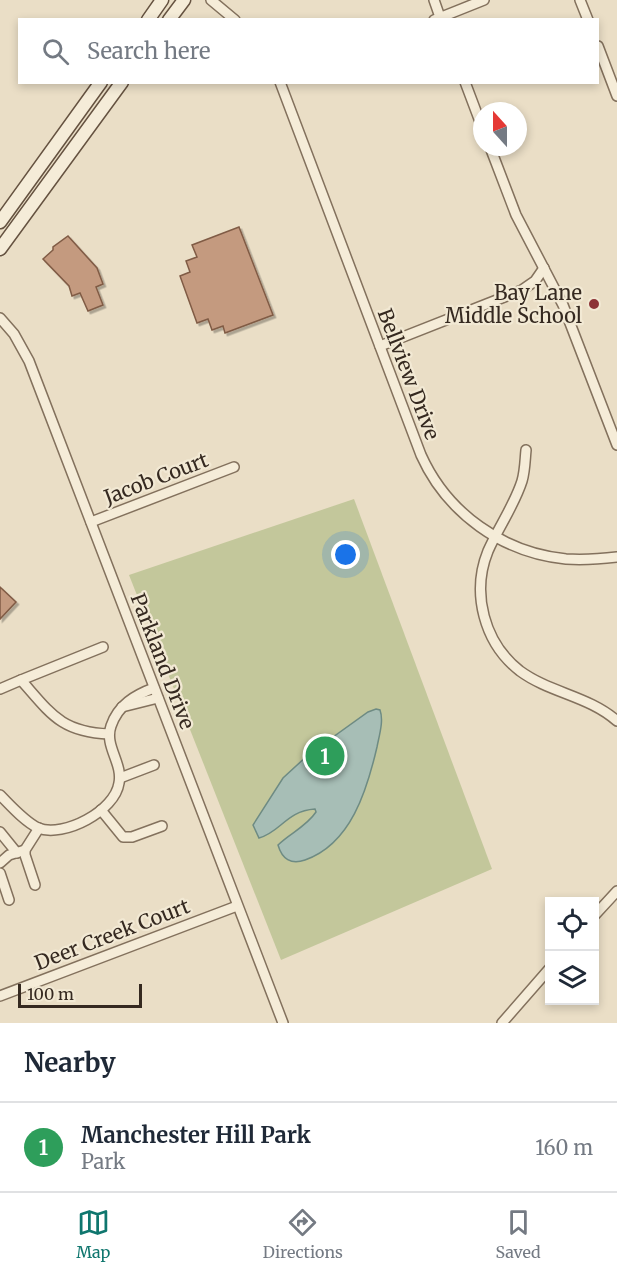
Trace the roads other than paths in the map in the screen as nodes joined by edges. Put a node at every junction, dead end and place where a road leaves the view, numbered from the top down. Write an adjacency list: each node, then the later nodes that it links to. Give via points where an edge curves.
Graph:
1 (162, 0): 7 (main road)
2 (184, 0): 8 (main road)
3 (211, 0): 9 (street)
4 (434, 0): 10 (street)
5 (484, 0): 11 (street)
6 (580, 0): 12 (street)
7 (149, 18)
8 (170, 18)
9 (233, 18)
10 (438, 18)
11 (440, 18)
12 (587, 18)
13 (599, 50): 18 (street)
14 (100, 84): 21 (main road)
15 (121, 84): 22 (main road)
16 (281, 84): 25 (street, Bellview Drive)
17 (466, 84): 19 (street)
18 (617, 96)
19 (473, 103)
20 (493, 156): 23 (street, via 516,215)
21 (0, 222)
22 (0, 249)
23 (544, 268): 25 (street, via 522,290); 26 (street, via 563,305)
24 (0, 318): 29 (street, Parkland Drive, via 29,361)
25 (380, 346): 30 (street, Bellview Drive, via 430,472 459,510)
26 (617, 445)
27 (526, 450): 30 (street, via 522,480)
28 (234, 467): 29 (street, Jacob Court)
29 (91, 522): 34 (street, Parkland Drive)
30 (495, 537): 31 (street, Bellview Drive, via 549,556); 38 (street, via 480,587 485,621 497,646 522,672 591,703)
31 (617, 557)
32 (104, 647): 33 (street)
33 (21, 680): 35 (street); 39 (street, via 67,726)
34 (154, 688): 36 (street, Parkland Drive); 37 (street, via 135,695)
35 (0, 689)
36 (158, 698): 37 (street); 53 (street, Parkland Drive)
37 (122, 707): 39 (street)
38 (617, 721)
39 (109, 734): 41 (street)
40 (154, 765): 41 (street)
41 (120, 778): 43 (street, via 115,795)
42 (0, 795): 45 (street)
43 (101, 810): 44 (street, via 123,837); 45 (street, via 68,828)
44 (162, 826)
45 (39, 828): 47 (street)
46 (0, 832): 47 (street)
47 (21, 852): 48 (street); 50 (street)
48 (0, 863)
49 (0, 873): 52 (street)
50 (35, 885)
51 (617, 891): 54 (street)
52 (9, 900)
53 (237, 906): 56 (street, Deer Creek Court); 57 (street, Parkland Drive)
54 (599, 911)
55 (545, 973): 58 (street)
56 (0, 996)
57 (283, 1023)
58 (502, 1023)

